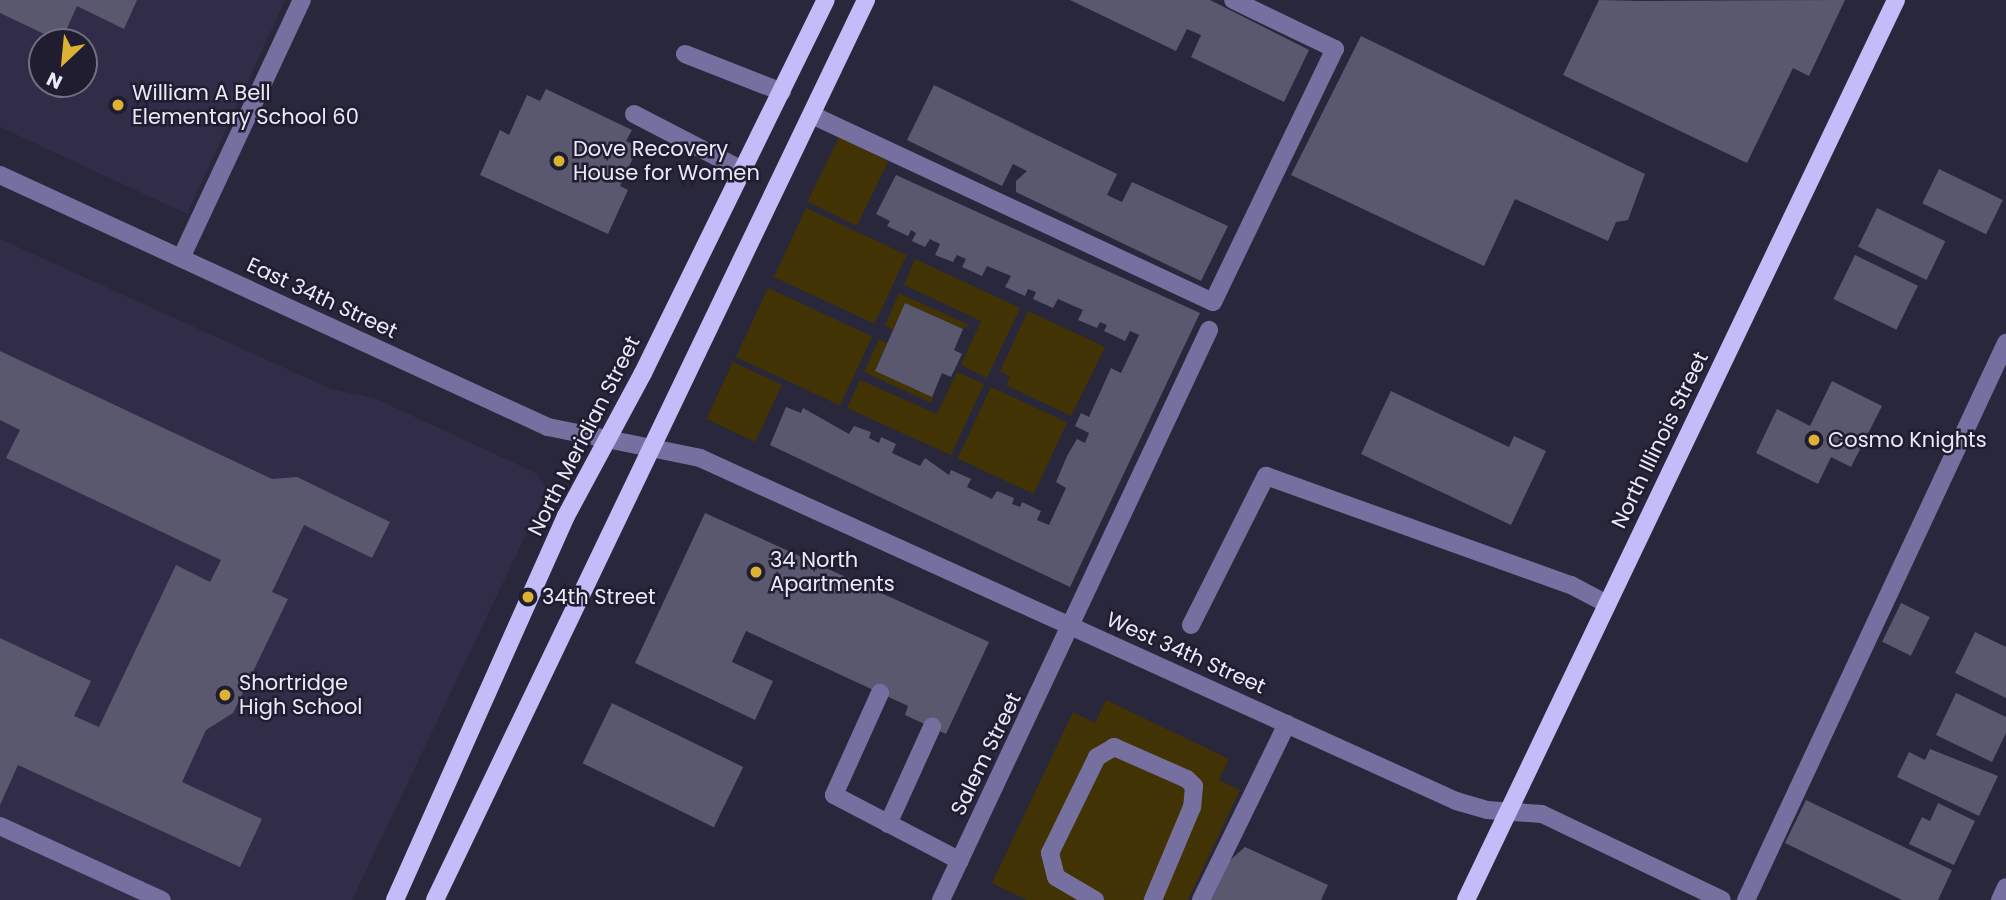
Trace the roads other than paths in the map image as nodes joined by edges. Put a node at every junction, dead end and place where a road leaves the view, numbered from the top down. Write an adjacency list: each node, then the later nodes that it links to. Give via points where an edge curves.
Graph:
1 (302, 0): 12 (street)
2 (826, 0): 7 (main road, North Meridian Street)
3 (866, 0): 9 (main road)
4 (1233, 0): 9 (street, via 1335,49 1213,302)
5 (1896, 0): 18 (main road, North Illinois Street)
6 (685, 54): 7 (street)
7 (782, 92): 10 (main road, North Meridian Street)
8 (634, 114): 10 (street)
9 (812, 115): 17 (main road)
10 (744, 171): 15 (main road, North Meridian Street)
11 (0, 175): 12 (street, East 34th Street)
12 (181, 258): 15 (street, East 34th Street, via 548,427)
13 (1209, 330): 20 (street, Salem Street)
14 (2006, 344): 38 (street)
15 (607, 440): 16 (street, East 34th Street); 30 (main road, North Meridian Street, via 516,622)
16 (630, 444): 17 (street, West 34th Street)
17 (655, 449): 20 (street, West 34th Street, via 700,458); 31 (main road)
18 (1607, 604): 19 (street, via 1576,587 1266,476); 24 (main road, North Illinois Street)
19 (1191, 625)
20 (1072, 627): 22 (street, West 34th Street); 27 (street, Salem Street)
21 (880, 693): 25 (street, via 834,795)
22 (1287, 724): 24 (street, West 34th Street, via 1466,805); 35 (street)
23 (932, 727): 25 (street)
24 (1509, 811): 36 (main road, North Illinois Street); 37 (street, West 34th Street, via 1542,814)
25 (888, 824): 27 (street)
26 (0, 826): 29 (street)
27 (960, 861): 32 (street, Salem Street)
28 (2006, 887): 39 (street)
29 (162, 900)
30 (395, 900)
31 (435, 900)
32 (941, 900)
33 (1092, 900): 34 (street, via 1056,877 1051,853 1097,757 1114,747 1194,786 1192,807)
34 (1153, 900)
35 (1202, 900)
36 (1466, 900)
37 (1722, 900)
38 (1746, 900)
39 (2000, 900)

